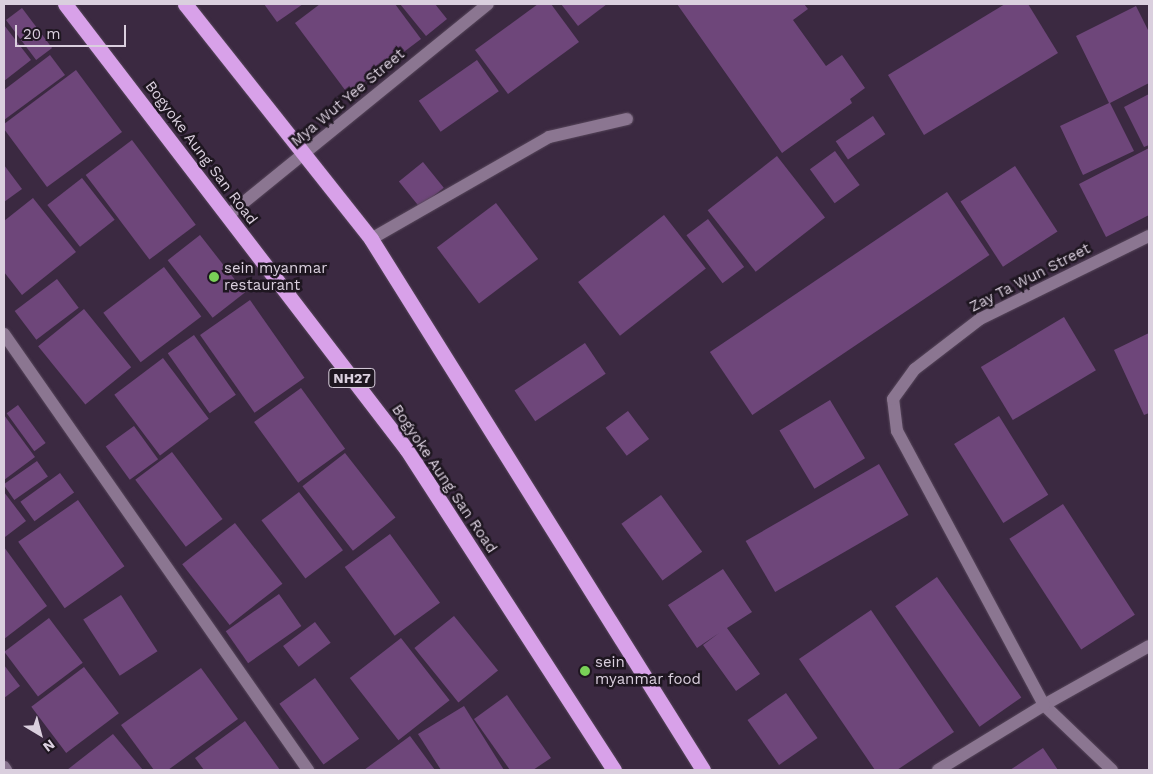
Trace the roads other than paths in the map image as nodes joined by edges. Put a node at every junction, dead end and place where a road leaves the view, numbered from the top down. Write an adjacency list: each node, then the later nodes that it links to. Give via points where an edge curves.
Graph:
1 (65, 4): 6 (highway, Bogyoke Aung San Road / NH27)
2 (185, 4): 5 (highway)
3 (488, 4): 5 (street, Mya Wut Yee Street)
4 (627, 119): 8 (street, via 549,137)
5 (307, 154): 6 (street, Mya Wut Yee Street); 8 (highway)
6 (227, 216): 13 (highway, Bogyoke Aung San Road / NH27, via 406,450)
7 (1149, 236): 11 (street, Zay Ta Wun Street, via 980,319 915,369 892,398 898,431)
8 (371, 239): 14 (highway)
9 (4, 334): 12 (street)
10 (1149, 646): 11 (street)
11 (1044, 705): 15 (street); 16 (street, Zay Ta Wun Street)
12 (308, 770)
13 (614, 770)
14 (703, 770)
15 (938, 770)
16 (1112, 770)

